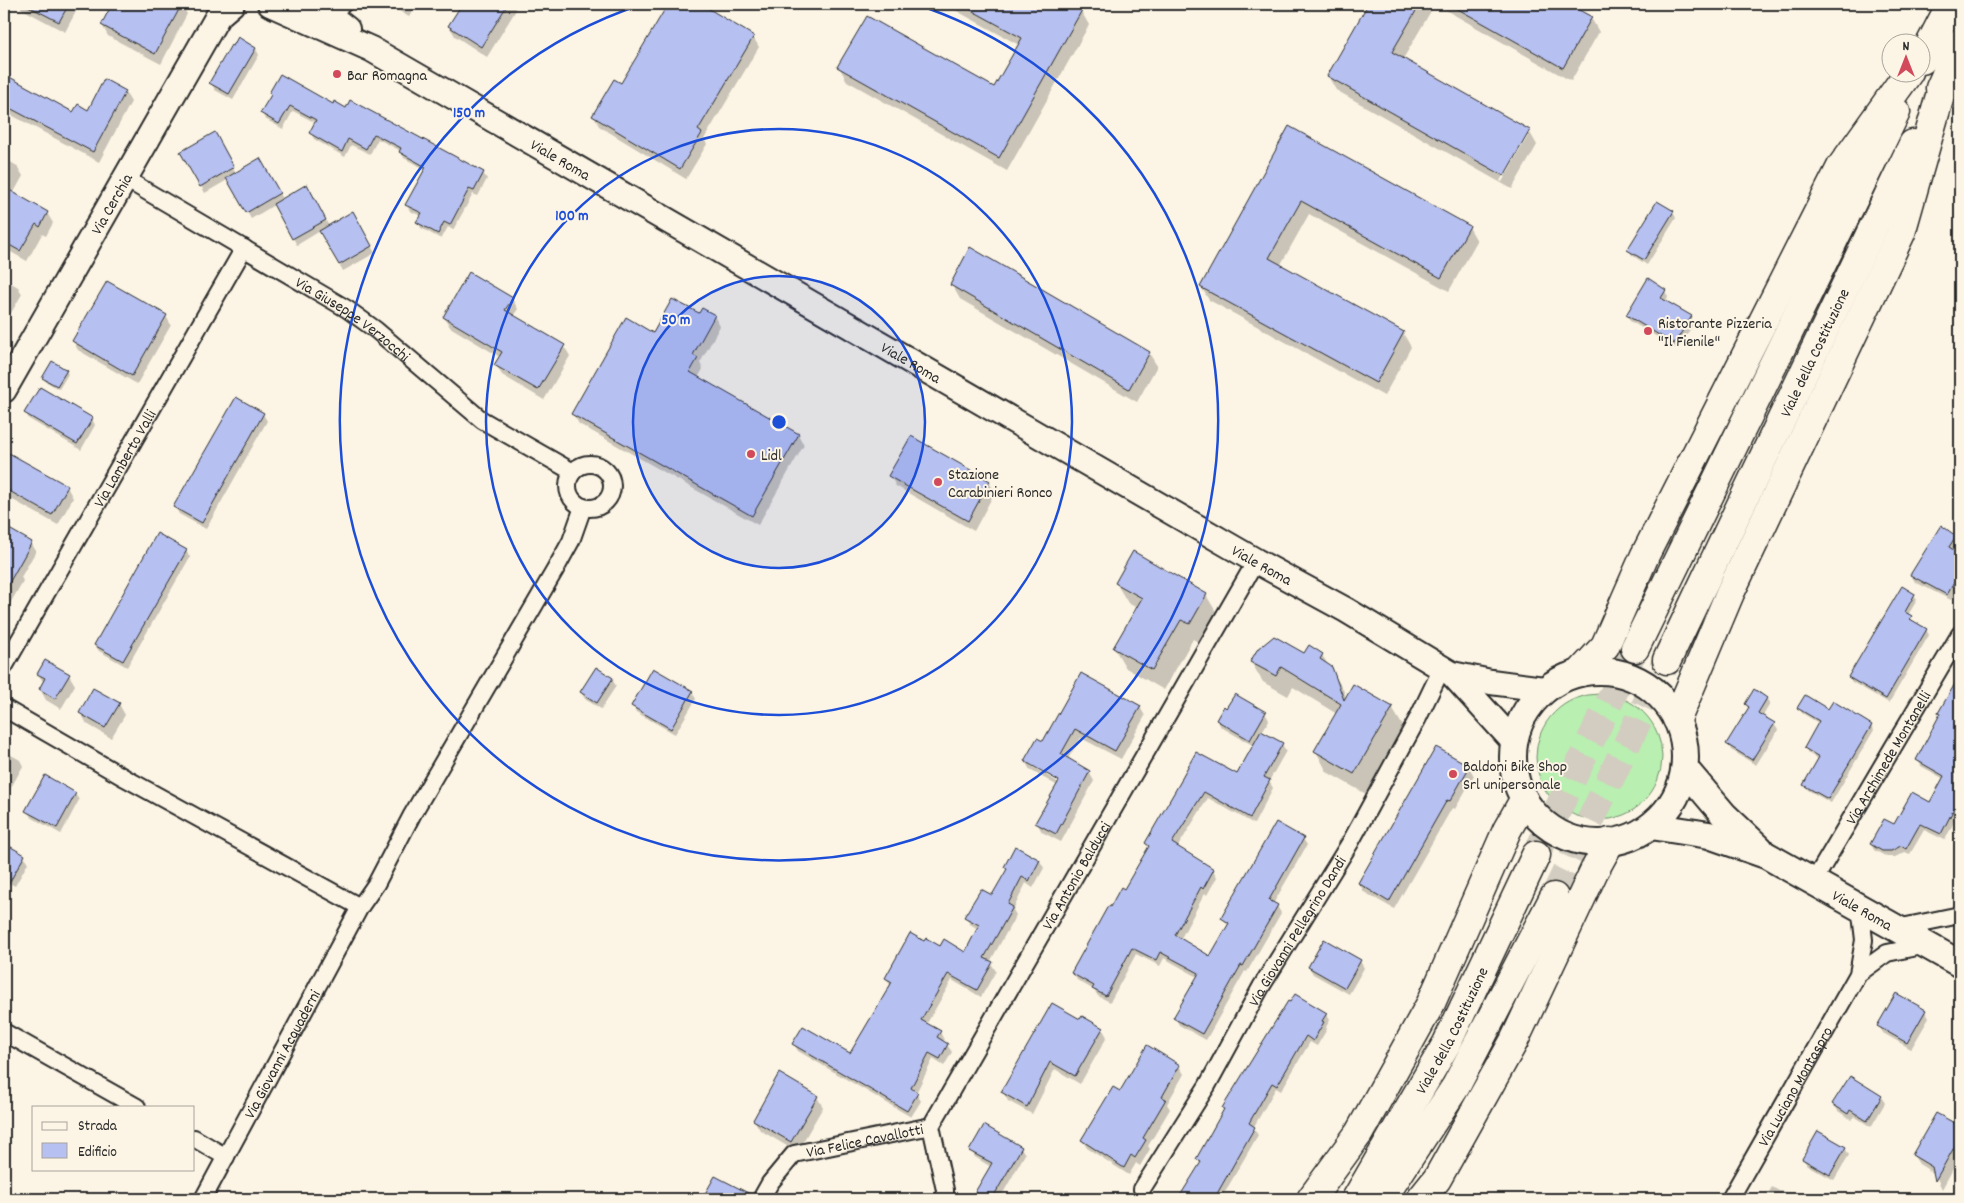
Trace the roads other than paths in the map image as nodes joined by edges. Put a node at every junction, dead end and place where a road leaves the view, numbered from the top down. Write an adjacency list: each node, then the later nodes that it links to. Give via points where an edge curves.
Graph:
1 (270, 4): 7 (main road, Viale Roma)
2 (1951, 4): 5 (highway)
3 (329, 7): 7 (main road, Viale Roma)
4 (223, 8): 11 (main road, Via Cerchia)
5 (1932, 38)
6 (1960, 43): 8 (highway, Viale della Costituzione)
7 (371, 49): 16 (main road, Viale Roma)
8 (1948, 71): 19 (highway, Viale della Costituzione); 25 (highway, via 1901,232 1730,593)
9 (1902, 82): 22 (highway, via 1841,167 1645,555 1604,646)
10 (1910, 82): 18 (highway, Viale della Costituzione)
11 (124, 178): 12 (street, Via Giuseppe Verzocchi); 13 (main road, Via Cerchia)
12 (244, 248): 14 (street, Via Giuseppe Verzocchi, via 348,309 482,420); 20 (street, Via Lamberto Valli)
13 (4, 390)
14 (573, 472): 15 (street, via 569,478 569,492); 15 (street, via 584,464 598,465 612,480 612,493 603,504)
15 (583, 506): 36 (street, Via Giovanni Acquaderni, via 571,541 555,570)
16 (1256, 560): 21 (main road, Viale Roma); 44 (street, Via Antonio Balducci)
17 (1960, 634): 33 (street, Via Archimede Montanelli)
18 (1635, 648)
19 (1667, 660)
20 (4, 667)
21 (1447, 671): 23 (main road, Viale Roma, via 1491,682); 26 (main road, Viale Roma); 47 (street, Via Giovanni Pellegrino Dandi, via 1350,843 1260,987 1207,1086)
22 (1581, 672): 23 (main road, via 1561,678); 25 (main road, via 1610,670 1637,679 1661,696)
23 (1544, 689): 26 (main road, via 1529,704)
24 (4, 708): 36 (street)
25 (1677, 719): 27 (main road, via 1685,743)
26 (1513, 741): 28 (main road, via 1515,782)
27 (1685, 769): 29 (main road, via 1679,791); 32 (main road, Viale Roma, via 1724,815)
28 (1524, 800): 30 (main road, via 1540,820 1561,834 1585,842); 51 (highway, via 1507,830 1431,1003 1359,1133)
29 (1651, 826): 30 (main road, via 1632,837); 32 (main road, Viale Roma, via 1709,835)
30 (1610, 842): 54 (highway, via 1514,1041 1437,1179)
31 (1536, 855): 52 (highway, Viale della Costituzione, via 1447,1044)
32 (1766, 855): 33 (main road, Viale Roma)
33 (1814, 881): 35 (main road, Viale Roma)
34 (1554, 897): 53 (highway, Viale della Costituzione, via 1456,1086)
35 (1860, 906): 38 (main road, Viale Roma); 41 (street, Via Luciano Montaspro, via 1864,940)
36 (360, 908): 46 (street, Via Giovanni Acquaderni)
37 (1960, 915): 38 (street)
38 (1897, 928): 39 (main road, Viale Roma)
39 (1927, 945): 40 (main road, Viale Roma); 41 (street, Via Luciano Montaspro, via 1887,953)
40 (1960, 964)
41 (1858, 974): 55 (street, Via Luciano Montaspro)
42 (4, 1032): 43 (street)
43 (135, 1106)
44 (931, 1126): 49 (street, Via Felice Cavallotti, via 794,1154); 50 (street, via 946,1190)
45 (195, 1139): 46 (street)
46 (226, 1157): 48 (street, Via Giovanni Acquaderni)
47 (1142, 1189)
48 (203, 1199)
49 (761, 1199)
50 (945, 1199)
51 (1310, 1199)
52 (1356, 1199)
53 (1382, 1199)
54 (1421, 1199)
55 (1730, 1199)

